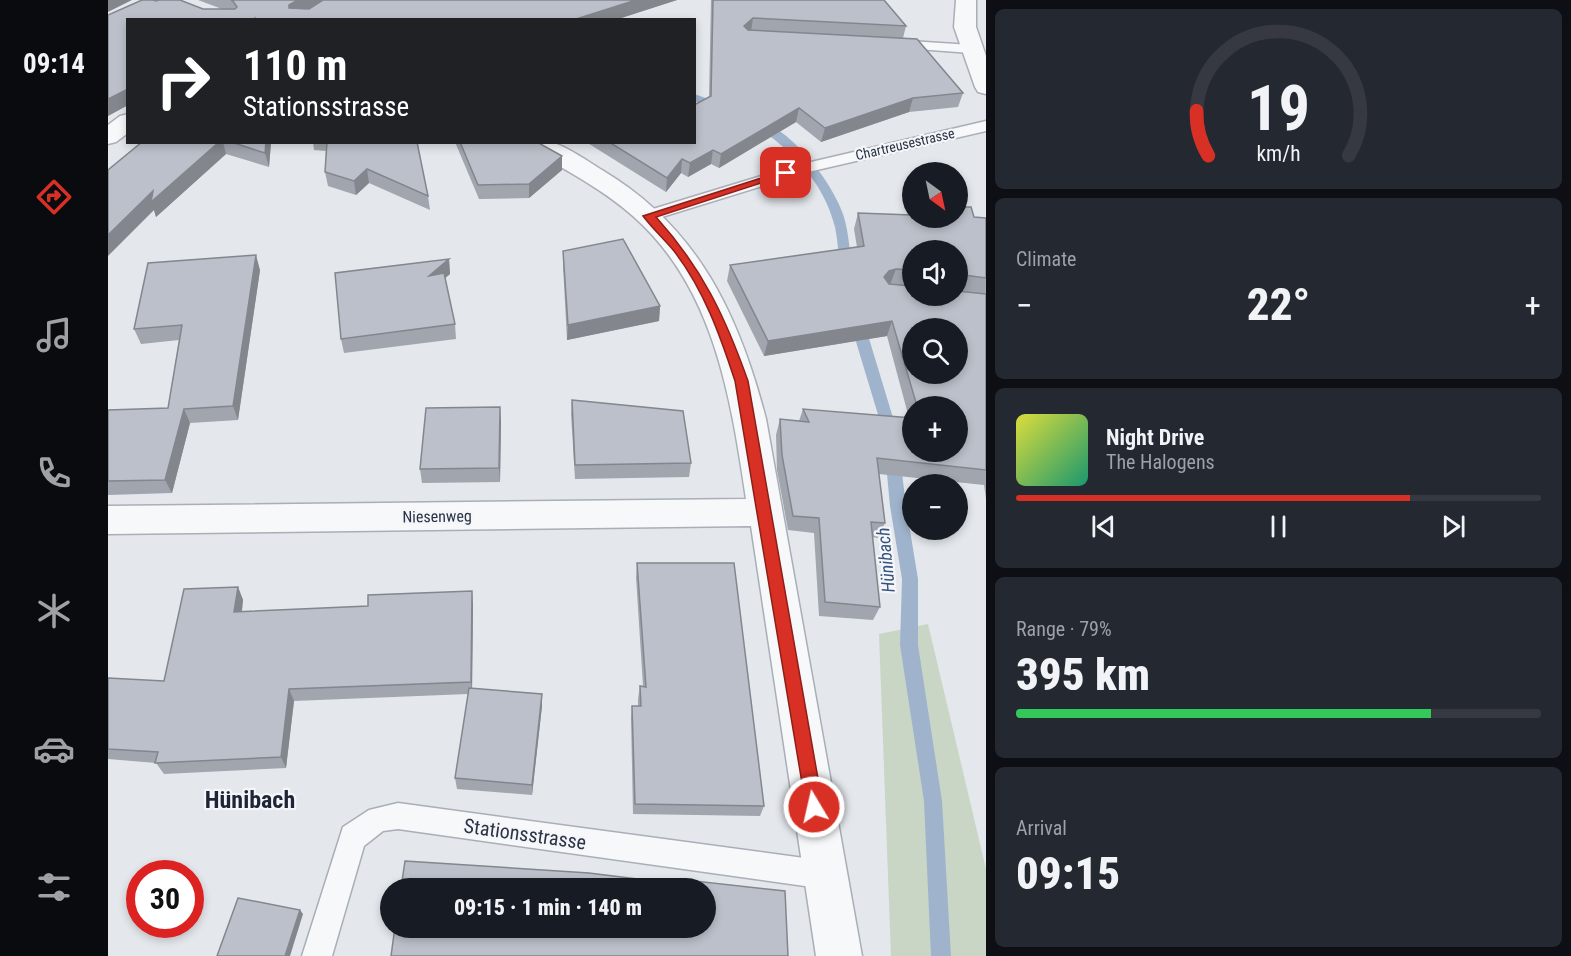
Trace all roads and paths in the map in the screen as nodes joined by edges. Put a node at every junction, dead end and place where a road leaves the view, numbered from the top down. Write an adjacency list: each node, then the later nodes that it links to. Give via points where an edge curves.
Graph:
1 (966, 0): 3 (street, via 965,27)
2 (875, 43): 3 (lane)
3 (971, 49): 4 (street)
4 (985, 82)
5 (126, 123): 7 (street)
6 (986, 126): 9 (lane, Chartreusestrasse, via 800,169)
7 (108, 137)
8 (537, 144): 9 (street, via 619,193)
9 (648, 216): 10 (street, via 678,249 722,326 741,381)
10 (765, 512): 11 (street, Niesenweg); 12 (street)
11 (108, 520)
12 (826, 875): 13 (lane, Stationsstrasse, via 398,816 378,819 353,837); 14 (street)
13 (316, 956)
14 (839, 956)

